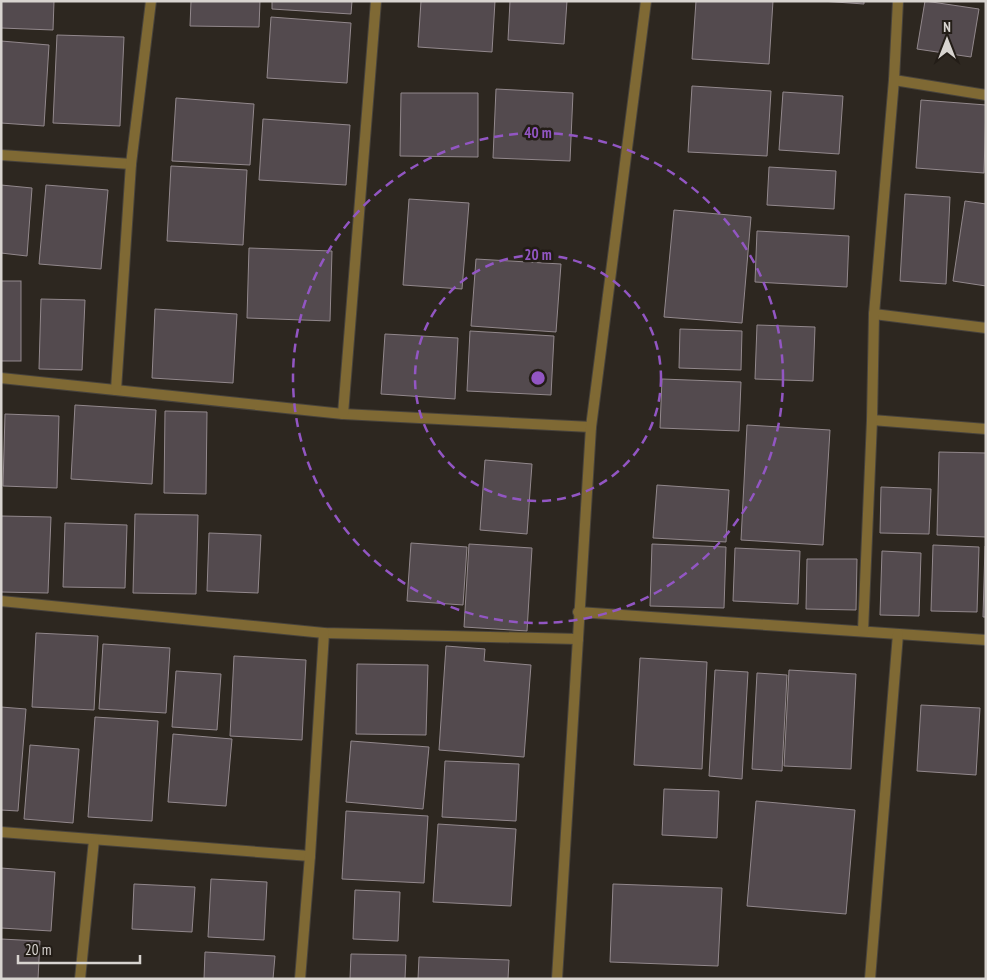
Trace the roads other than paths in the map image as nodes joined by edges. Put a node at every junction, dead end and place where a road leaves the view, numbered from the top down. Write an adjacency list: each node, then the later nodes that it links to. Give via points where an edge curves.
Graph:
1 (151, 1): 8 (street)
2 (376, 1): 13 (street)
3 (646, 1): 15 (street)
4 (898, 1): 5 (street)
5 (894, 80): 6 (street); 9 (street)
6 (986, 95)
7 (1, 155): 8 (street)
8 (131, 164): 12 (street)
9 (874, 314): 10 (street); 14 (street)
10 (986, 328)
11 (1, 378): 12 (street)
12 (116, 390): 13 (street)
13 (343, 414): 15 (street)
14 (872, 420): 16 (street); 19 (street)
15 (591, 427): 18 (street)
16 (986, 429)
17 (1, 601): 20 (street)
18 (578, 612): 19 (street); 22 (street)
19 (863, 631): 21 (street)
20 (324, 633): 22 (street); 26 (street)
21 (898, 634): 23 (street); 30 (street)
22 (578, 639): 29 (street)
23 (986, 640)
24 (1, 832): 25 (street)
25 (94, 840): 26 (street); 27 (street)
26 (310, 856): 28 (street)
27 (80, 979)
28 (300, 979)
29 (557, 979)
30 (870, 979)

